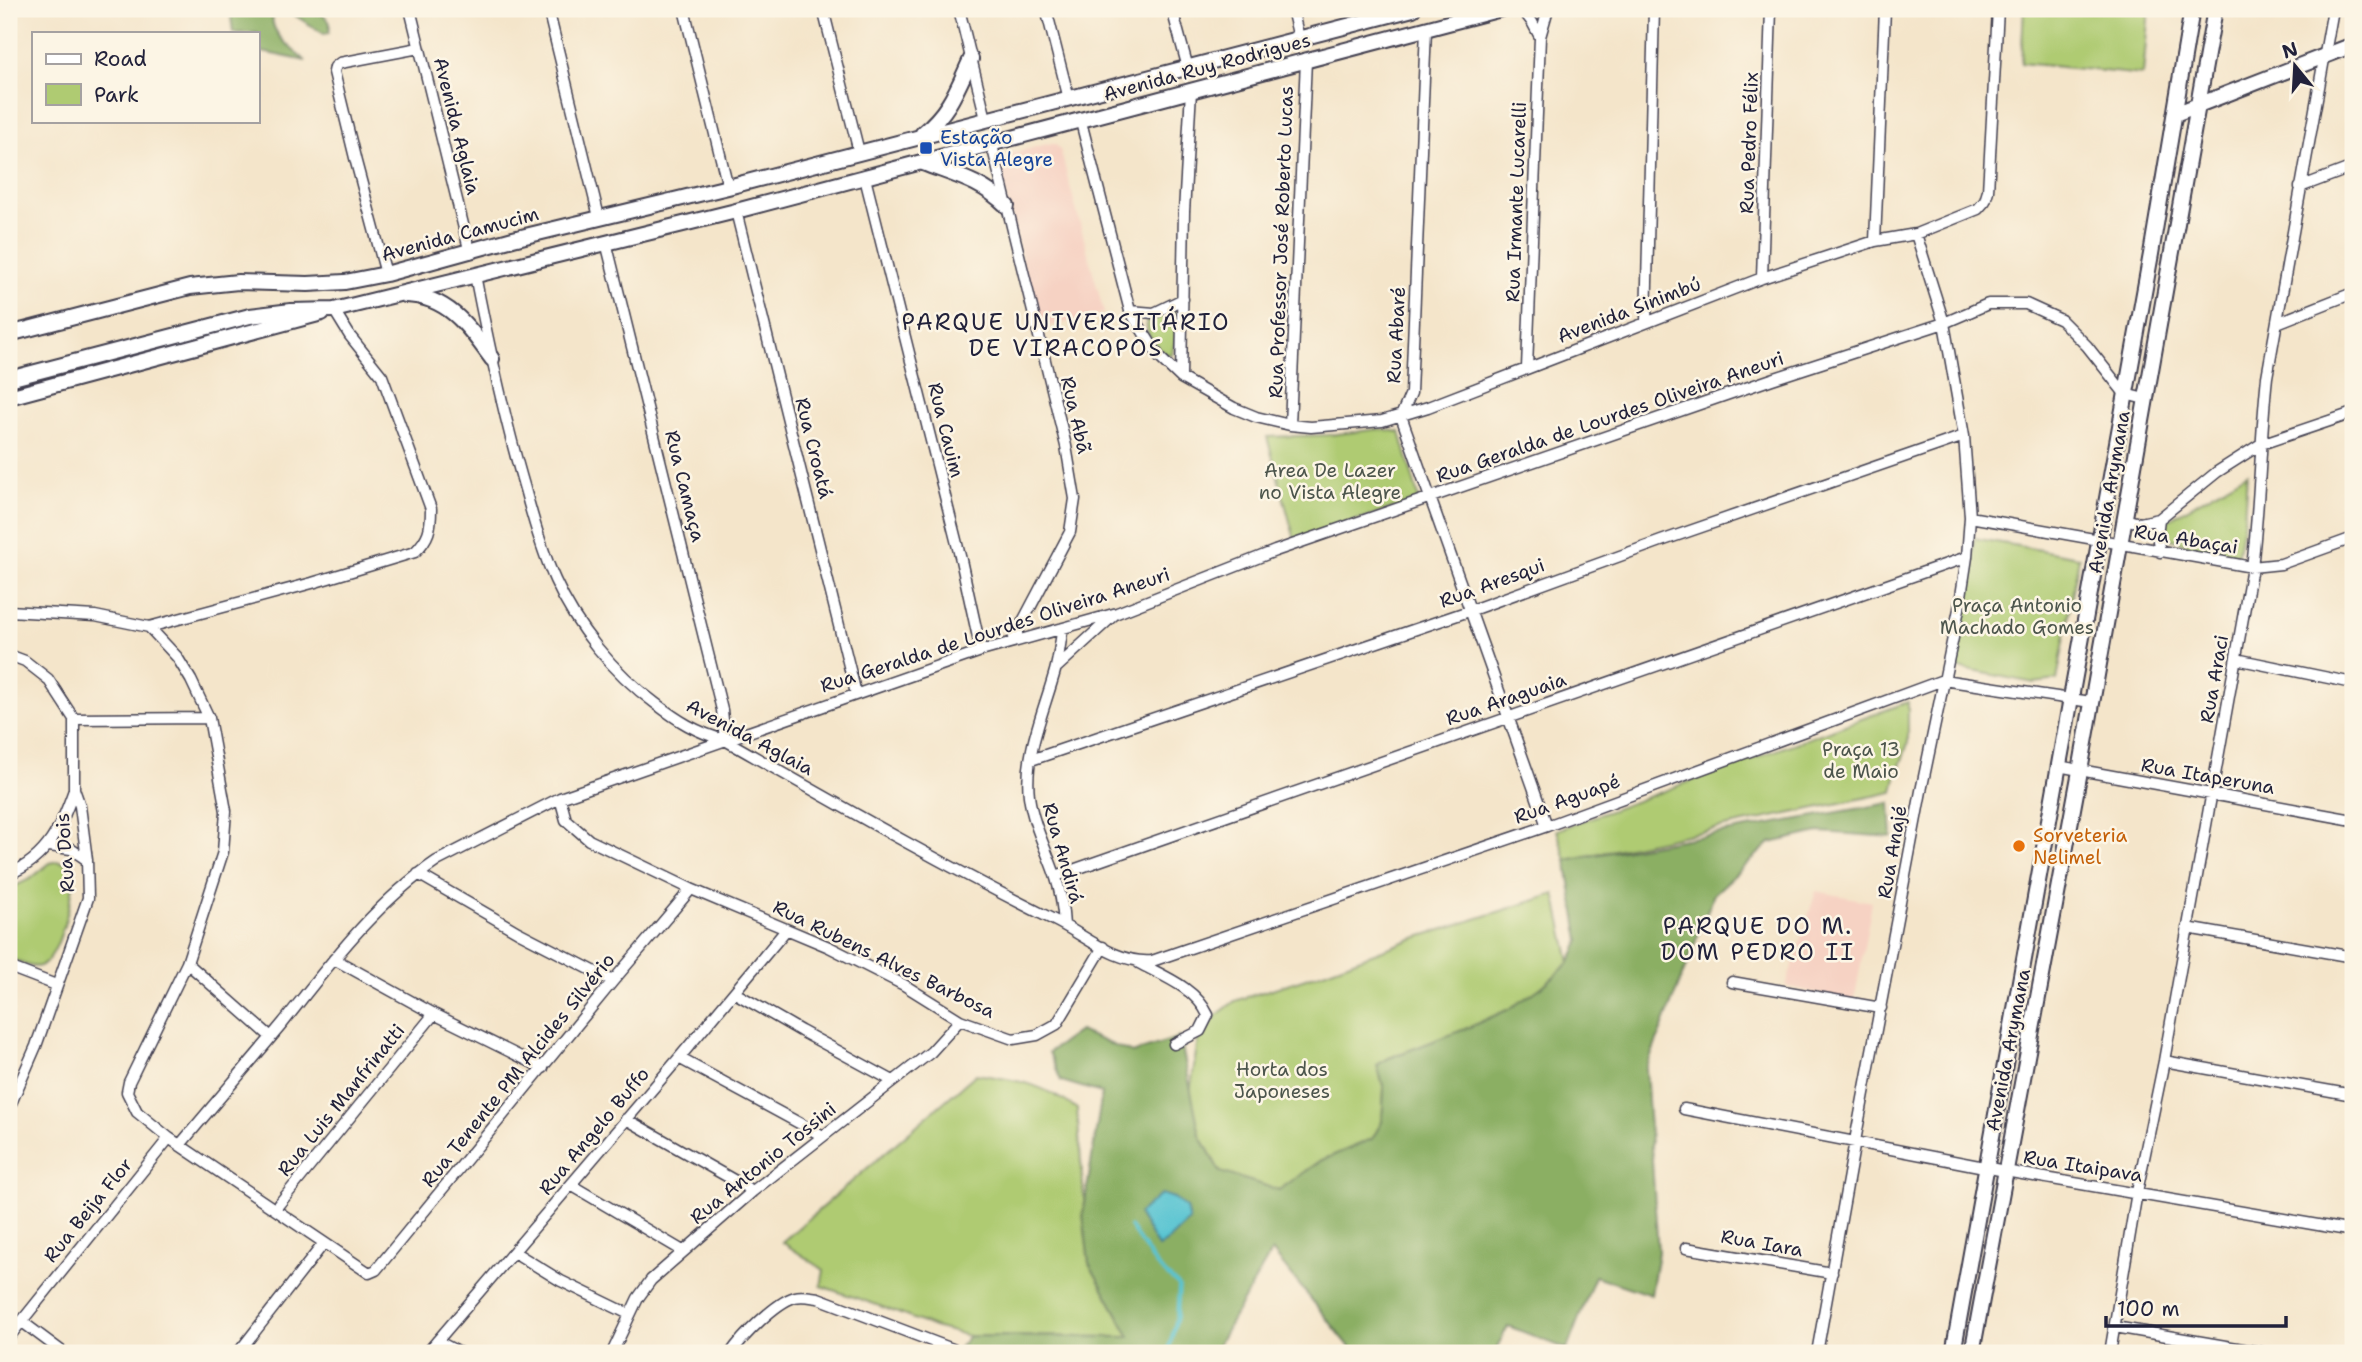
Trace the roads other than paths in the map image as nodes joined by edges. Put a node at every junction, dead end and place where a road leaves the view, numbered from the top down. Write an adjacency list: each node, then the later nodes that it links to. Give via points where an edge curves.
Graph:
1 (410, 9): 25 (street, Avenida Aglaia)
2 (548, 9): 46 (street)
3 (684, 9): 42 (street)
4 (822, 9): 38 (street)
5 (959, 9): 27 (street)
6 (1046, 9): 31 (street)
7 (1172, 9): 29 (street)
8 (1292, 9): 23 (street)
9 (1413, 9): 23 (main road, Avenida Ruy Rodrigues)
10 (1501, 9): 20 (main road, Avenida Ruy Rodrigues)
11 (1522, 9): 22 (street)
12 (1548, 9): 22 (street, Rua Irmante Lucarelli)
13 (1654, 9): 59 (street)
14 (1771, 9): 53 (street, Rua Pedro Félix)
15 (1885, 9): 48 (street)
16 (1998, 9): 47 (street, Avenida Sinimbú, via 1985,201 1964,216)
17 (2192, 9): 33 (main road, Avenida Arymana)
18 (2215, 9): 32 (main road, Avenida Arymana)
19 (2333, 9): 26 (street, Rua Araci)
20 (1482, 11): 21 (main road, Avenida Ruy Rodrigues)
21 (1426, 29): 28 (main road, Avenida Ruy Rodrigues); 71 (street, Rua Abaré, via 1411,393)
22 (1540, 37): 64 (street, Rua Irmante Lucarelli)
23 (1299, 38): 29 (main road, Avenida Ruy Rodrigues)
24 (2353, 45): 26 (main road)
25 (419, 48): 50 (street, Avenida Aglaia); 51 (street, via 340,63 334,72)
26 (2325, 56): 32 (main road); 43 (street, Rua Araci)
27 (971, 59): 34 (street); 36 (main road, via 949,107)
28 (1306, 60): 30 (main road, Avenida Ruy Rodrigues); 72 (street, Rua Professor José Roberto Lucas)
29 (1188, 68): 31 (main road, Avenida Ruy Rodrigues)
30 (1191, 91): 35 (main road, Avenida Ruy Rodrigues); 56 (street)
31 (1069, 99): 34 (main road, Avenida Ruy Rodrigues); 35 (main road)
32 (2198, 104): 33 (main road); 69 (main road, Avenida Arymana)
33 (2175, 114): 67 (main road, Avenida Arymana)
34 (986, 120): 36 (main road, Avenida Ruy Rodrigues); 37 (main road)
35 (1081, 122): 37 (main road, Avenida Ruy Rodrigues); 58 (street, Avenida Sinimbú)
36 (916, 138): 38 (main road, Avenida Camucim)
37 (992, 145): 39 (main road, Avenida Ruy Rodrigues); 44 (street, Rua Abã)
38 (859, 152): 42 (main road, Avenida Camucim)
39 (923, 163): 41 (main road); 44 (main road, via 991,191)
40 (2353, 167): 43 (street)
41 (865, 178): 45 (main road); 91 (street, Rua Cauim)
42 (728, 187): 45 (main road); 46 (main road, Avenida Camucim)
43 (2300, 187): 61 (street, Rua Araci)
44 (1007, 206): 90 (street, Rua Abã, via 1075,499 1070,532)
45 (736, 212): 49 (main road); 97 (street, Rua Croatá)
46 (599, 217): 50 (main road, Avenida Camucim)
47 (1916, 234): 48 (street, Avenida Sinimbú); 60 (street, Rua Anajé)
48 (1875, 241): 53 (street, Avenida Sinimbú)
49 (606, 242): 52 (main road); 103 (street, Rua Camaça, via 719,697)
50 (470, 253): 51 (main road, Avenida Camucim); 52 (main road)
51 (386, 274): 62 (main road, Avenida Camucim, via 345,282 190,287)
52 (475, 275): 55 (main road); 63 (street, Avenida Aglaia)
53 (1762, 278): 59 (street, Avenida Sinimbú)
54 (2353, 293): 61 (street)
55 (386, 296): 57 (main road); 63 (main road, via 410,295 450,309)
56 (1183, 299): 58 (street, via 1154,313); 65 (street)
57 (334, 310): 66 (main road, via 250,316); 68 (main road); 88 (street, via 382,376 431,509 426,542 415,552)
58 (1130, 311): 65 (street, Avenida Sinimbú, via 1159,357)
59 (1646, 322): 64 (street, Avenida Sinimbú)
60 (1944, 323): 67 (street, Rua Geralda de Lourdes Oliveira Aneuri, via 1988,304 2026,304 2061,320); 73 (street, Rua Anajé); 75 (street, Rua Geralda de Lourdes Oliveira Aneuri)
61 (2277, 323): 74 (street, Rua Araci)
62 (9, 334)
63 (492, 359): 103 (street, Avenida Aglaia, via 535,525 555,580 572,610 592,641 632,686 682,723)
64 (1527, 368): 71 (street, Avenida Sinimbú)
65 (1181, 378): 72 (street, Avenida Sinimbú, via 1234,408)
66 (9, 379)
67 (2124, 394): 69 (street); 80 (main road, Avenida Arymana)
68 (9, 397)
69 (2145, 399): 77 (main road, Avenida Arymana)
70 (2353, 413): 74 (street)
71 (1401, 416): 72 (street, Avenida Sinimbú, via 1356,424); 75 (street)
72 (1290, 425)
73 (1964, 436): 76 (street, Rua Anajé); 86 (street, Rua Aresqui)
74 (2261, 444): 78 (street, via 2217,472); 84 (street, Rua Araci)
75 (1429, 498): 86 (street); 87 (street, Rua Geralda de Lourdes Oliveira Aneuri)
76 (1970, 517): 80 (street, Rua Abaçai); 83 (street, Rua Anajé)
77 (2124, 519): 78 (street, via 2140,523); 81 (main road, Avenida Arymana)
78 (2159, 519): 82 (street)
79 (2353, 538): 84 (street, Rua Abaçai, via 2281,564)
80 (2100, 541): 81 (street, Rua Abaçai); 98 (main road, Avenida Arymana)
81 (2120, 545): 82 (street, Rua Abaçai); 99 (main road, Avenida Arymana)
82 (2160, 552): 84 (street, Rua Abaçai)
83 (1967, 557): 95 (street, Rua Anajé); 100 (street, Rua Araguaia)
84 (2252, 568): 93 (street, Rua Araci)
85 (9, 611): 88 (street, via 95,616)
86 (1469, 611): 100 (street); 104 (street, Rua Aresqui)
87 (1116, 613): 89 (street, Rua Geralda de Lourdes Oliveira Aneuri); 94 (street, Rua Andirá)
88 (149, 627): 101 (street, via 177,657)
89 (1063, 628): 90 (street, Rua Geralda de Lourdes Oliveira Aneuri); 94 (street, Rua Andirá)
90 (1012, 642): 91 (street, Rua Geralda de Lourdes Oliveira Aneuri)
91 (981, 651): 97 (street, Rua Geralda de Lourdes Oliveira Aneuri)
92 (9, 655): 102 (street, via 48,679)
93 (2236, 659): 96 (street); 108 (street, Rua Araci)
94 (1056, 668): 104 (street, Rua Andirá)
95 (1943, 680): 98 (street, Rua Aguapé); 111 (street, Rua Aguapé); 131 (street, Rua Anajé)
96 (2353, 683)
97 (856, 694): 103 (street, Rua Geralda de Lourdes Oliveira Aneuri)
98 (2070, 699): 99 (street, Rua Aguapé); 105 (main road, Avenida Arymana)
99 (2091, 702): 106 (main road, Avenida Arymana)
100 (1508, 717): 111 (street); 116 (street, Rua Araguaia)
101 (209, 718): 102 (street); 125 (street, via 226,811 223,852)
102 (74, 719): 107 (street, Rua Dois)
103 (724, 740): 109 (street, Rua Geralda de Lourdes Oliveira Aneuri); 118 (street, Avenida Aglaia, via 955,870)
104 (1031, 760): 116 (street, Rua Andirá, via 1029,795 1037,832)
105 (2057, 766): 106 (street, Rua Itaperuna); 148 (main road, Avenida Arymana)
106 (2080, 771): 108 (street, Rua Itaperuna); 149 (main road, Avenida Arymana)
107 (74, 789): 112 (street); 113 (street, Rua Dois)
108 (2212, 794): 110 (street, Rua Itaperuna); 119 (street, Rua Araci)
109 (560, 798): 115 (street, Rua Geralda de Lourdes Oliveira Aneuri); 117 (street, Rua Rubens Alves Barbosa, via 566,820 589,840)
110 (2353, 820)
111 (1547, 826): 124 (street, Rua Aguapé)
112 (49, 846): 113 (street, via 71,849); 114 (street)
113 (87, 860): 129 (street, Rua Dois, via 88,898)
114 (9, 874)
115 (418, 874): 123 (street, Rua Geralda de Lourdes Oliveira Aneuri); 127 (street)
116 (1056, 876): 118 (street, Rua Andirá)
117 (691, 889): 120 (street, Rua Rubens Alves Barbosa); 127 (street, Rua Tenente PM Alcides Silvério)
118 (1064, 925): 121 (street)
119 (2187, 928): 122 (street); 137 (street, Rua Araci)
120 (786, 930): 130 (street, Rua Angelo Buffo); 133 (street, Rua Rubens Alves Barbosa, via 904,985)
121 (1103, 947): 124 (street); 133 (street, Rua Rubens Alves Barbosa, via 1057,1024 1037,1035 1013,1039)
122 (2353, 957)
123 (334, 959): 132 (street); 134 (street, Rua Geralda de Lourdes Oliveira Aneuri)
124 (1138, 962): 135 (street, via 1194,994 1208,1014 1200,1031)
125 (187, 963): 134 (street); 145 (street, via 127,1092 137,1112)
126 (9, 967): 129 (street)
127 (613, 981): 138 (street, Rua Tenente PM Alcides Silvério)
128 (1732, 982): 131 (street)
129 (56, 985): 141 (street, Rua Dois)
130 (735, 993): 136 (street, Rua Angelo Buffo); 139 (street)
131 (1881, 1008): 146 (street, Rua Anajé)
132 (434, 1014): 138 (street); 153 (street, Rua Luis Manfrinatti)
133 (960, 1020): 139 (street, Rua Antonio Tossini, via 931,1052)
134 (271, 1037): 147 (street, Rua Geralda de Lourdes Oliveira Aneuri)
135 (1174, 1044)
136 (679, 1058): 143 (street, Rua Angelo Buffo); 144 (street)
137 (2164, 1060): 140 (street); 152 (street, Rua Araci)
138 (543, 1068): 155 (street, Rua Tenente PM Alcides Silvério, via 372,1273)
139 (893, 1081): 144 (street, Rua Antonio Tossini)
140 (2353, 1095)
141 (9, 1108)
142 (1684, 1109): 146 (street, Rua Itaipava)
143 (626, 1119): 150 (street, Rua Angelo Buffo); 151 (street)
144 (823, 1136): 151 (street, Rua Antonio Tossini)
145 (169, 1138): 147 (street); 161 (street, Rua Beija Flor)
146 (1854, 1141): 148 (street, Rua Itaipava); 159 (street, Rua Anajé)
147 (180, 1145): 153 (street)
148 (1986, 1166): 149 (street, Rua Itaipava); 173 (main road, Avenida Arymana)
149 (2005, 1171): 152 (street, Rua Itaipava); 174 (main road, Avenida Arymana)
150 (571, 1185): 157 (street); 158 (street, Rua Angelo Buffo)
151 (753, 1191): 157 (street, Rua Antonio Tossini)
152 (2137, 1192): 154 (street, Rua Itaipava); 162 (street, Rua Araci)
153 (275, 1209): 155 (street)
154 (2353, 1231)
155 (324, 1242): 166 (street)
156 (1686, 1248): 159 (street, Rua Iara)
157 (683, 1251): 160 (street, Rua Antonio Tossini, via 651,1280)
158 (514, 1252): 160 (street, via 561,1282); 164 (street, Rua Angelo Buffo)
159 (1832, 1273): 172 (street, Rua Anajé)
160 (629, 1314): 169 (street, Rua Antonio Tossini)
161 (21, 1321): 163 (street, Rua Beija Flor); 165 (street)
162 (2115, 1327): 175 (street, Rua Araci); 176 (street)
163 (9, 1337)
164 (437, 1340): 167 (street, Rua Angelo Buffo); 168 (street)
165 (64, 1353)
166 (237, 1353)
167 (428, 1353)
168 (460, 1353)
169 (612, 1353)
170 (731, 1353): 171 (street, via 773,1311 794,1297 807,1297)
171 (963, 1353)
172 (1817, 1353)
173 (1953, 1353)
174 (1972, 1353)
175 (2110, 1353)
176 (2266, 1353)

